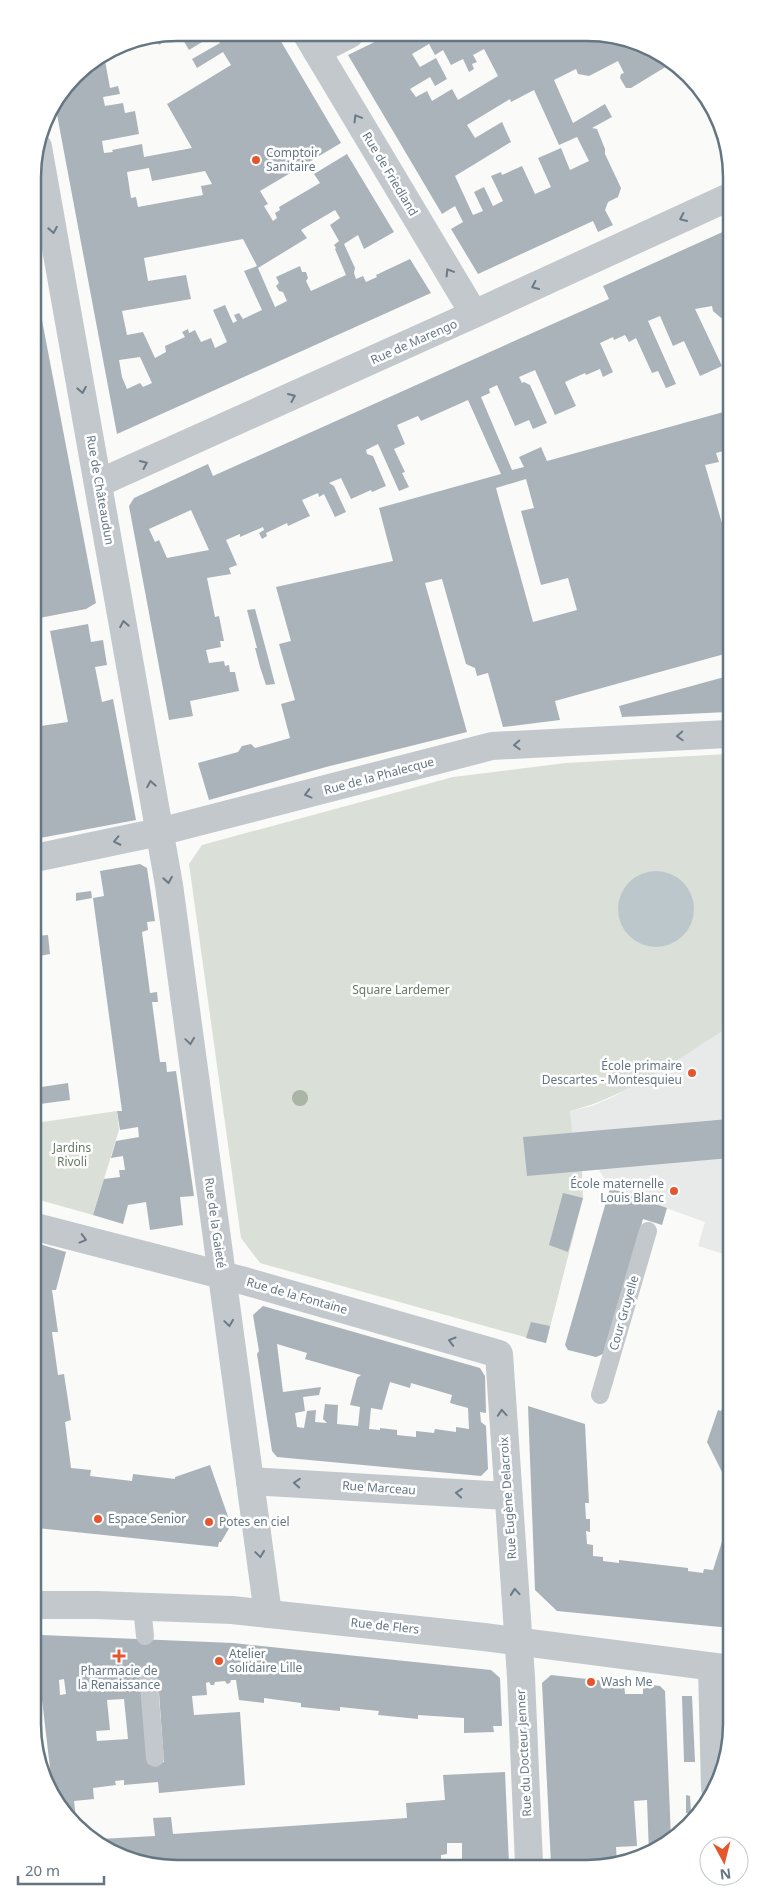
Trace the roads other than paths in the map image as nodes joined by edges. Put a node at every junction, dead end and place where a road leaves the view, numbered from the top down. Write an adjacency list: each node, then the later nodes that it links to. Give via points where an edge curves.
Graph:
1 (312, 42): 4 (street, Rue de Friedland, one-way to 1)
2 (42, 169): 5 (street, Rue de Châteaudun, one-way to 5)
3 (723, 200): 4 (street, Rue de Marengo, one-way to 4)
4 (474, 314): 5 (street, Rue de Marengo, one-way to 4)
5 (99, 483): 7 (street, Rue de Châteaudun, one-way to 5)
6 (723, 734): 7 (street, Rue de la Phalecque, one-way to 7, via 492,746)
7 (159, 832): 8 (street, Rue de la Phalecque, one-way to 8); 11 (street, Rue de la Gaieté, one-way to 11)
8 (42, 857)
9 (41, 1228): 11 (street, Rue de la Fontaine, one-way to 11)
10 (648, 1231): 13 (lane, Cour Gruyelle)
11 (223, 1275): 12 (street, Rue de la Fontaine, one-way to 11); 14 (street, Rue de la Gaieté, one-way to 14)
12 (498, 1354): 15 (street, Rue Eugène Delacroix, one-way to 12)
13 (600, 1395)
14 (250, 1481): 15 (street, Rue Marceau, one-way to 14); 18 (street, Rue de la Gaieté, one-way to 18)
15 (508, 1496): 20 (street, Rue Eugène Delacroix, one-way to 15)
16 (41, 1605): 17 (street, Rue de Flers)
17 (142, 1607): 18 (street, Rue de Flers); 19 (lane)
18 (268, 1614): 20 (street, Rue de Flers)
19 (145, 1636)
20 (518, 1641): 21 (street, Rue de Flers); 25 (street, Rue du Docteur Jenner)
21 (721, 1668): 24 (street)
22 (148, 1674): 23 (lane)
23 (155, 1758)
24 (716, 1764)
25 (529, 1860)

